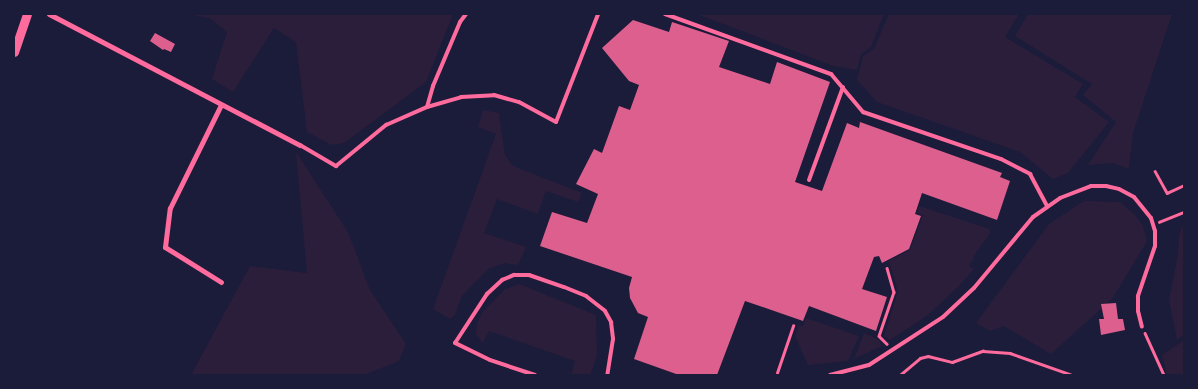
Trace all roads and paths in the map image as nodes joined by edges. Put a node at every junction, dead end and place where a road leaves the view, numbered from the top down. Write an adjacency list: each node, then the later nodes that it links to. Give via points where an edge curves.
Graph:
1 (27, 14): 6 (street)
2 (49, 14): 8 (street)
3 (466, 14): 9 (lane, via 433,86)
4 (598, 14): 9 (lane, via 556,122 520,102 494,95 461,98)
5 (665, 14): 7 (lane, via 831,74)
6 (14, 52)
7 (843, 87): 12 (lane); 14 (lane, via 863,112 1001,158 1030,174)
8 (221, 105): 10 (street); 18 (street, via 170,208 165,247)
9 (427, 107): 10 (lane, via 386,125 336,166)
10 (300, 144)
11 (1154, 171): 13 (path, via 1167,193)
12 (809, 180)
13 (1184, 185)
14 (1047, 206): 16 (lane, via 1076,190 1106,186 1134,197); 25 (lane, via 1033,217 974,288 943,316 870,365)
15 (1184, 212): 16 (path)
16 (1153, 224): 20 (lane, via 1155,246 1138,296)
17 (887, 268): 21 (path, via 894,292 880,336)
18 (221, 282)
19 (794, 326): 22 (path)
20 (1142, 327): 28 (path)
21 (888, 345)
22 (777, 373)
23 (535, 375): 24 (lane, via 490,360 455,343 487,294 502,280 514,275 529,275 564,287 586,296 606,311 613,339)
24 (607, 375)
25 (830, 375)
26 (900, 375): 27 (path, via 920,358 928,356 952,362 983,351 1010,354)
27 (1072, 375)
28 (1164, 375)

